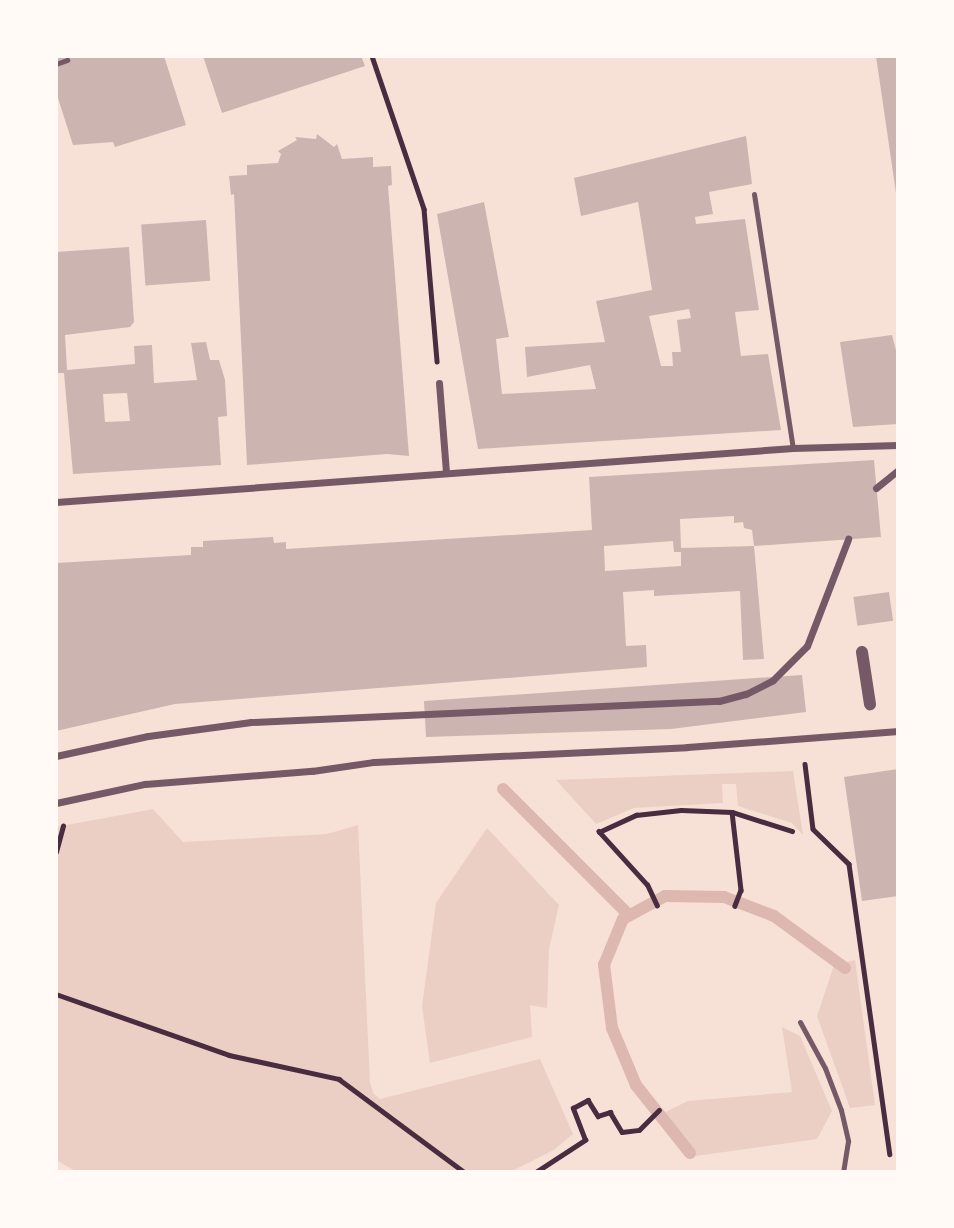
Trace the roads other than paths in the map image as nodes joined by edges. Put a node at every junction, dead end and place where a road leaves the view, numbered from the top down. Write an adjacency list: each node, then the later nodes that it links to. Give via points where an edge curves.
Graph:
1 (67, 60): 2 (lane)
2 (56, 64)
3 (754, 194): 6 (lane)
4 (439, 383): 8 (street)
5 (898, 446): 6 (street)
6 (793, 448): 8 (street)
7 (898, 470): 9 (street)
8 (446, 472): 10 (street)
9 (876, 488)
10 (56, 502)
11 (848, 539): 15 (street, via 807,646 773,680 746,694 719,701 251,722 148,736)
12 (862, 652): 13 (street)
13 (870, 704)
14 (898, 731): 16 (street, via 687,747 374,762 145,784)
15 (56, 756)
16 (56, 803)
17 (800, 1022): 18 (lane, via 841,1110 848,1141)
18 (843, 1172)

